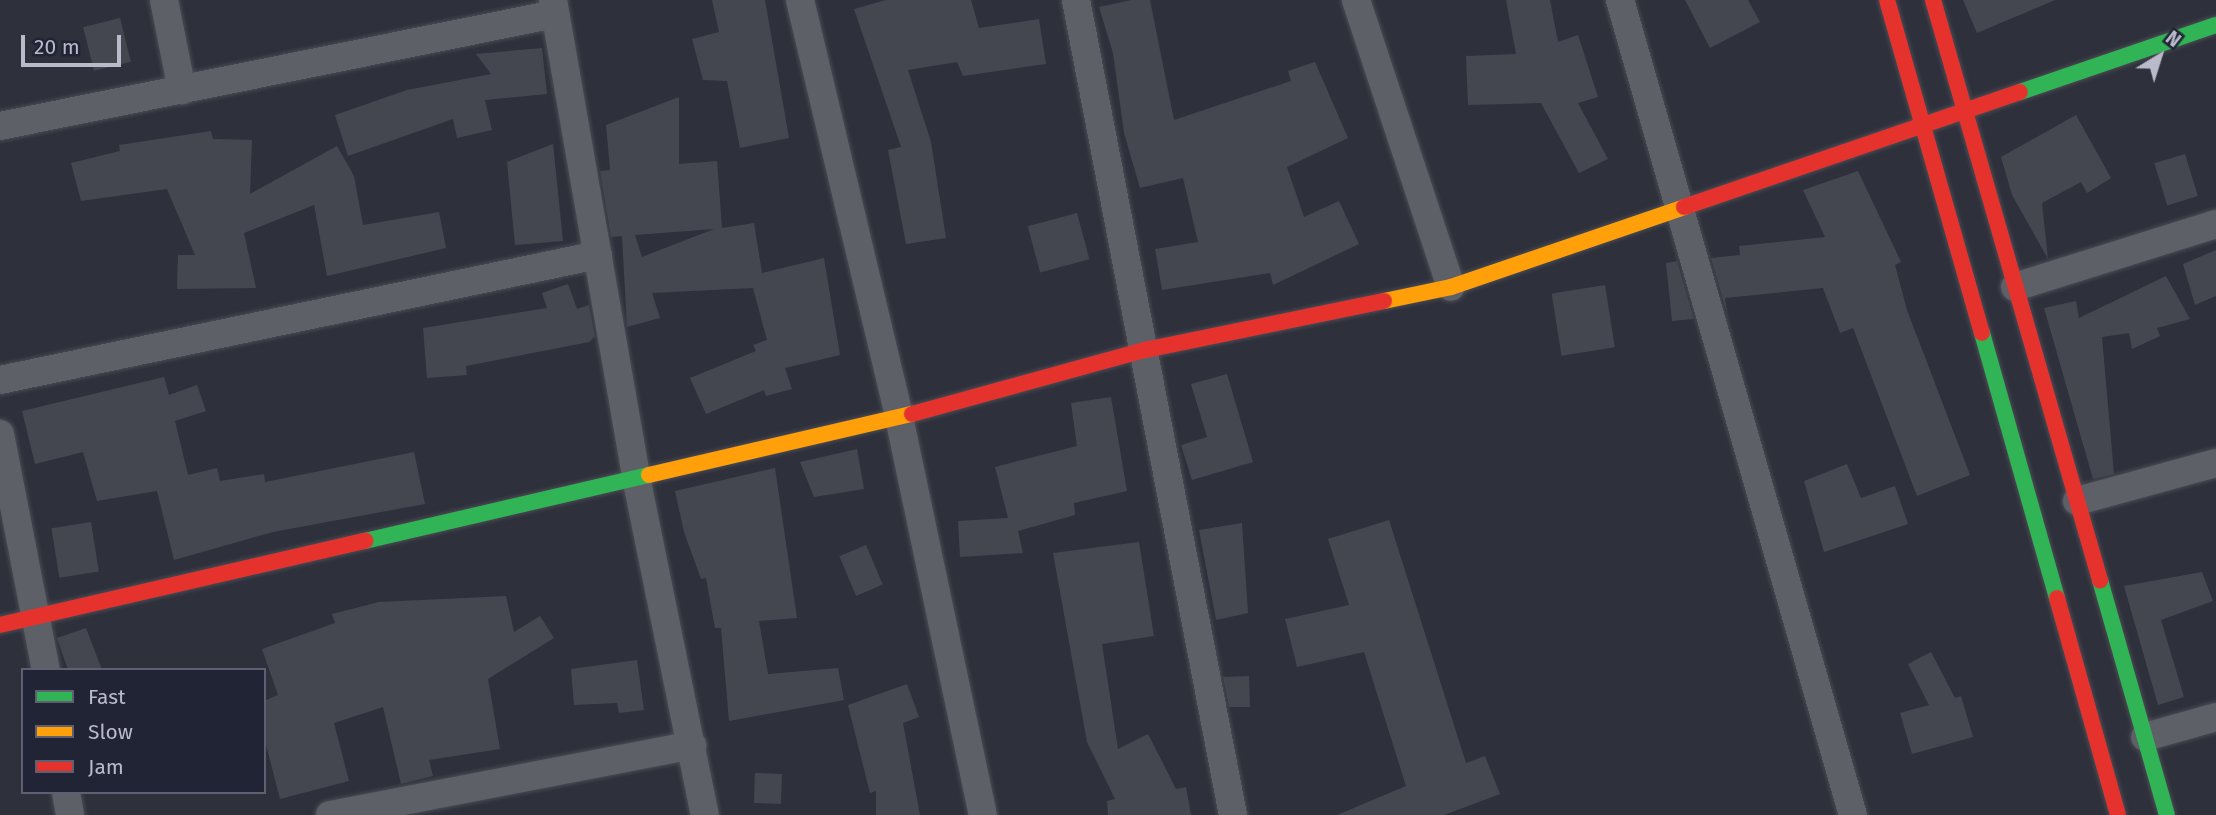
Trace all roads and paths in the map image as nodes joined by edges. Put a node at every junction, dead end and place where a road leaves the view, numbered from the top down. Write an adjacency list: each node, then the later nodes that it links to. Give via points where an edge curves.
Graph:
1 (164, 0): 10 (street)
2 (800, 0): 21 (street)
3 (1076, 0): 19 (street)
4 (1356, 0): 18 (street)
5 (1620, 0): 14 (street)
6 (1886, 0): 12 (street)
7 (1933, 0): 11 (street)
8 (554, 7): 10 (street); 16 (street)
9 (2216, 25): 11 (street)
10 (182, 90): 13 (street)
11 (1965, 111): 12 (street); 17 (street)
12 (1922, 125): 14 (street); 39 (street)
13 (0, 126)
14 (1678, 210): 18 (street); 38 (street)
15 (2216, 225): 17 (street)
16 (598, 255): 20 (street); 24 (street)
17 (2015, 287): 25 (street)
18 (1451, 288): 19 (street)
19 (1145, 350): 21 (street); 37 (street)
20 (0, 380)
21 (899, 417): 24 (street); 36 (street)
22 (0, 434): 26 (street)
23 (2216, 463): 25 (street)
24 (636, 477): 26 (street); 31 (street)
25 (2077, 501): 30 (street)
26 (38, 618): 27 (street); 28 (street)
27 (0, 625)
28 (46, 668)
29 (2216, 717): 30 (street)
30 (2145, 737): 40 (street)
31 (692, 745): 34 (street); 35 (street)
32 (66, 794): 33 (street)
33 (70, 815)
34 (330, 815)
35 (705, 815)
36 (983, 815)
37 (1233, 815)
38 (1853, 815)
39 (2118, 815)
40 (2167, 815)

